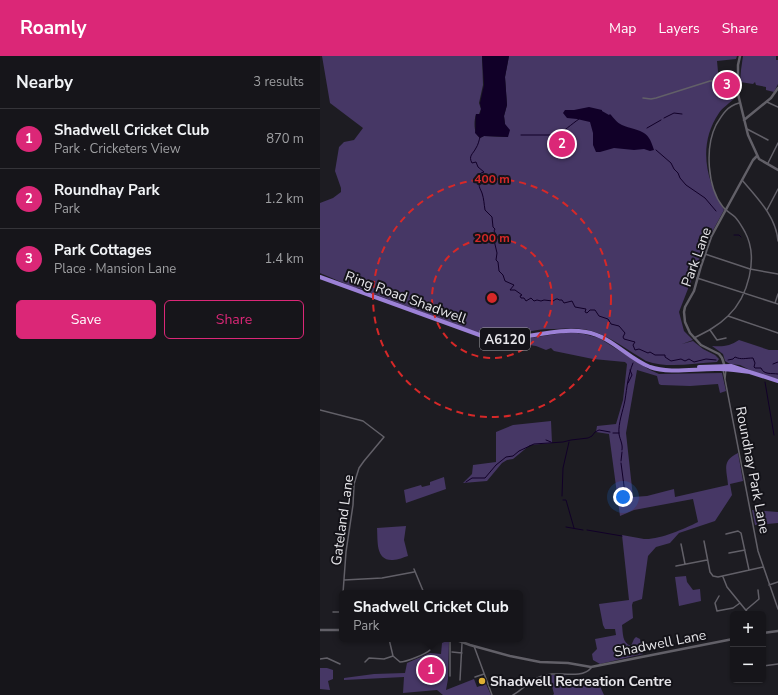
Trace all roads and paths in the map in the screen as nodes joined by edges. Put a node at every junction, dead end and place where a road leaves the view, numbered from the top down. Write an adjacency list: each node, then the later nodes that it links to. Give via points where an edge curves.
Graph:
1 (740, 56): 2 (street)
2 (737, 78): 4 (street, via 711,80 656,98); 5 (street)
3 (778, 88): 6 (street)
4 (643, 98)
5 (740, 102): 8 (street); 17 (street, via 729,107 720,118 713,131 708,153 712,182)
6 (767, 102): 7 (street); 8 (street)
7 (778, 107)
8 (744, 120): 9 (street)
9 (747, 129): 10 (street); 12 (street)
10 (768, 140)
11 (778, 143): 13 (street)
12 (757, 156): 13 (street); 15 (street, Park Lane)
13 (768, 164): 14 (street)
14 (778, 170)
15 (742, 180): 17 (street, Park Lane); 18 (street)
16 (778, 189): 18 (street)
17 (726, 210): 21 (street, Park Lane); 22 (street, via 739,222 747,237 750,246)
18 (766, 210): 19 (street)
19 (778, 228): 20 (street)
20 (778, 240)
21 (705, 254): 22 (street); 25 (street, Park Lane)
22 (750, 269): 23 (street); 26 (street)
23 (778, 274)
24 (320, 277): 34 (highway, Ring Road Shadwell / A6120, via 485,337 501,339 565,331 586,332 603,338 651,367 668,370)
25 (697, 278): 26 (street); 32 (street, Park Lane, via 694,291 685,307 684,317 686,327)
26 (744, 292): 28 (street); 29 (street)
27 (778, 294): 28 (street)
28 (777, 304)
29 (728, 316): 30 (street); 31 (street)
30 (710, 329): 32 (street); 33 (street, via 717,340)
31 (778, 334)
32 (694, 338): 34 (street, Park Lane, via 701,345 716,352)
33 (726, 338)
34 (724, 367): 35 (highway, A6120); 45 (street, Roundhay Park Lane)
35 (778, 381)
36 (320, 410): 48 (street, Gateland Lane, via 363,421 383,435 359,468 354,484 354,505 349,526)
37 (726, 534): 40 (street, via 740,532)
38 (704, 541): 42 (street)
39 (681, 544): 43 (street)
40 (745, 550): 41 (street); 46 (street)
41 (729, 553)
42 (708, 560): 43 (street); 47 (street, via 711,574)
43 (685, 564): 44 (street)
44 (676, 566)
45 (763, 568): 46 (street); 50 (street, Roundhay Park Lane)
46 (749, 570): 47 (street)
47 (723, 576): 55 (street, via 726,585)
48 (344, 580): 51 (street, Gateland Lane); 52 (street, via 382,578 414,571)
49 (778, 582): 50 (street)
50 (769, 585): 56 (street, Roundhay Park Lane)
51 (343, 590)
52 (423, 590)
53 (758, 590): 57 (street, via 759,599)
54 (719, 596): 55 (street, via 715,603 717,611 733,608)
55 (740, 603): 57 (street)
56 (778, 609)
57 (746, 610)
58 (333, 612): 59 (street)
59 (339, 612)
60 (320, 630): 61 (street)
61 (339, 630)
62 (778, 631): 63 (street)
63 (766, 633)
64 (730, 640): 78 (street, Shadwell Lane)
65 (389, 642): 72 (street)
66 (450, 642): 70 (street)
67 (462, 643): 68 (street); 71 (street)
68 (474, 646): 78 (street, via 540,662); 79 (street)
69 (430, 650): 72 (street, via 408,662 400,662)
70 (451, 652): 71 (street); 80 (street)
71 (462, 653): 82 (street)
72 (393, 656): 74 (street, via 384,659 369,658)
73 (320, 659): 75 (street, via 327,658)
74 (365, 662)
75 (340, 664)
76 (778, 664): 77 (street)
77 (766, 666)
78 (591, 668): 84 (street, via 577,674 539,677)
79 (484, 674): 81 (street); 83 (street)
80 (450, 676)
81 (475, 677)
82 (460, 680)
83 (492, 695)
84 (513, 695)

